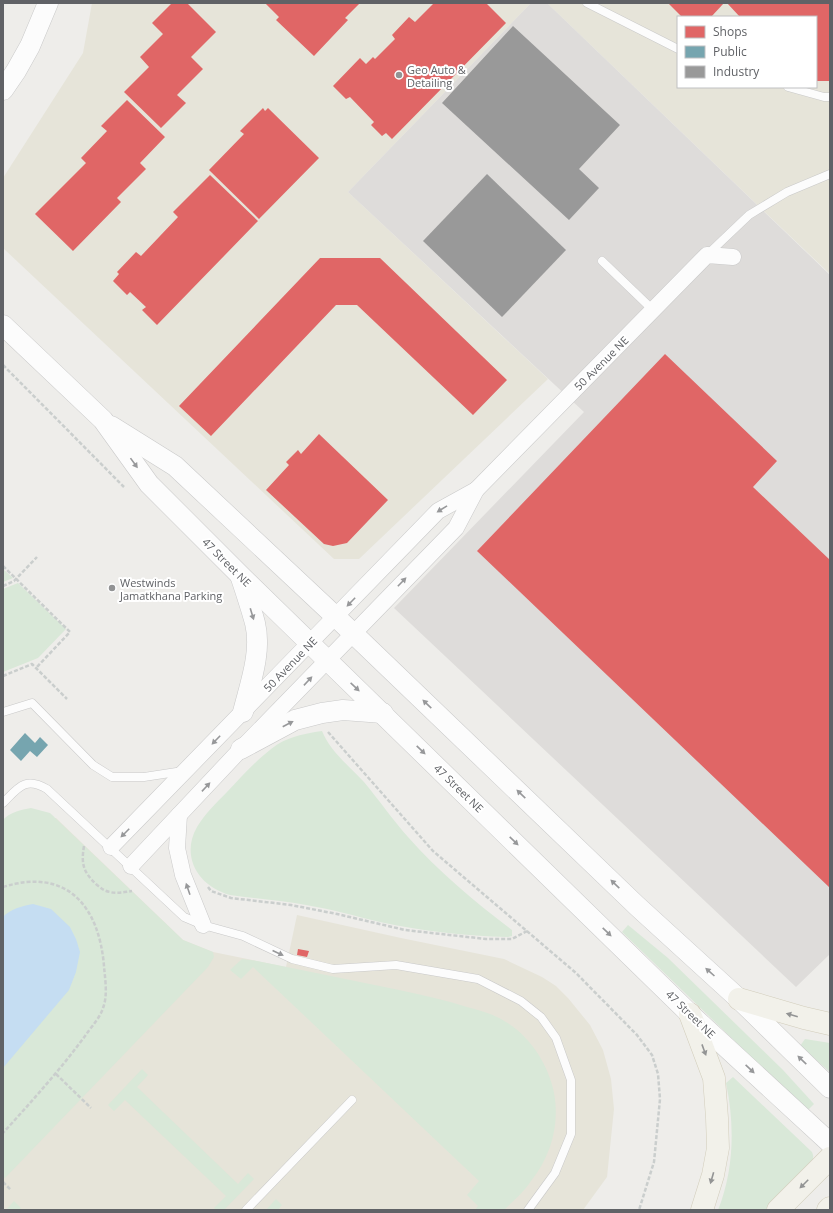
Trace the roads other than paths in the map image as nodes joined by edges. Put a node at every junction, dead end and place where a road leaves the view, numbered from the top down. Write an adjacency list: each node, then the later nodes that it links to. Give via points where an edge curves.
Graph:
1 (48, 3): 5 (street, via 30,46)
2 (587, 3): 3 (lane)
3 (677, 48)
4 (792, 88): 6 (lane)
5 (3, 90)
6 (830, 97)
7 (830, 174): 8 (lane, via 787,192 749,215)
8 (707, 255): 9 (street); 11 (street, 50 Avenue NE)
9 (733, 257)
10 (602, 261): 11 (lane)
11 (653, 310): 14 (street, 50 Avenue NE)
12 (3, 325): 13 (street, 47 Street NE)
13 (103, 420): 15 (street, 47 Street NE, one-way to 15, via 149,484); 16 (street, 47 Street NE, via 176,466)
14 (476, 490): 16 (street, 50 Avenue NE, one-way to 16, via 438,511); 17 (street, 50 Avenue NE, one-way to 14, via 456,528)
15 (241, 576): 18 (street, 47 Street NE); 21 (street, one-way to 21, via 255,624 257,646)
16 (336, 617): 17 (street, 47 Street NE); 18 (street, 50 Avenue NE)
17 (352, 634): 19 (street, 50 Avenue NE); 30 (street, 47 Street NE, one-way to 17)
18 (310, 644): 19 (street, 47 Street NE); 21 (street, 50 Avenue NE)
19 (327, 661): 22 (street, 47 Street NE, one-way to 22); 23 (street, 50 Avenue NE, one-way to 19)
20 (3, 712): 24 (lane, via 32,703 93,765 112,777 144,777)
21 (243, 712): 24 (street, 50 Avenue NE, one-way to 24)
22 (383, 713): 23 (street, one-way to 22, via 295,720 343,710); 31 (street, 47 Street NE, one-way to 31)
23 (241, 749): 26 (street, 50 Avenue NE, one-way to 23)
24 (186, 771): 27 (street, 50 Avenue NE, one-way to 27)
25 (3, 804): 27 (lane, via 20,786 26,783 40,785)
26 (180, 815): 28 (street, 50 Avenue NE); 29 (street, one-way to 26, via 183,875 177,848)
27 (111, 847): 28 (lane)
28 (131, 866): 29 (lane, via 184,917)
29 (203, 925): 38 (lane, one-way to 38, via 243,936 292,959 333,969 396,964 478,979 521,1001 541,1017 556,1038 572,1080 571,1134 554,1173)
30 (739, 999): 32 (main road, one-way to 30); 33 (street, 47 Street NE, one-way to 30)
31 (690, 1014): 35 (street, 47 Street NE, one-way to 35); 39 (main road, one-way to 39, via 714,1078 717,1118 716,1161)
32 (830, 1024)
33 (830, 1088)
34 (352, 1100): 37 (lane)
35 (830, 1143)
36 (830, 1158): 40 (main road, one-way to 40)
37 (246, 1210)
38 (528, 1210)
39 (702, 1210)
40 (778, 1210)

